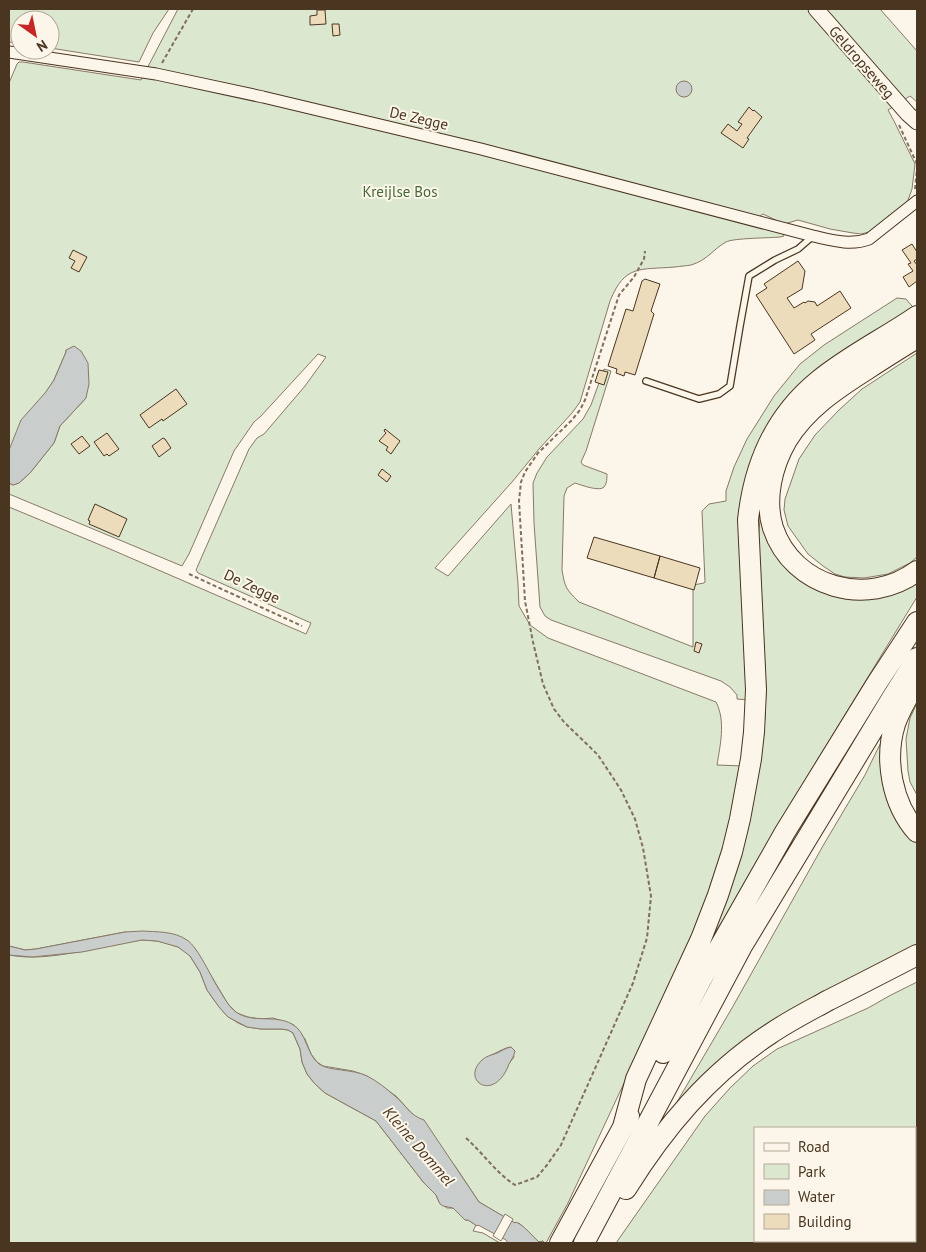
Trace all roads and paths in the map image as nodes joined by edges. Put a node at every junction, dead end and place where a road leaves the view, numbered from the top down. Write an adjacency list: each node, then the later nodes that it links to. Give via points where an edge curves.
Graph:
1 (193, 9): 4 (path)
2 (816, 9): 5 (main road, Geldropseweg)
3 (59, 60): 4 (street, De Zegge)
4 (156, 74): 9 (street, De Zegge, via 480,148)
5 (912, 118): 6 (main road, Geldropseweg)
6 (917, 134)
7 (917, 169): 8 (path)
8 (915, 203): 9 (street, De Zegge, via 863,241 846,242)
9 (813, 236): 13 (lane, via 798,249 749,276 730,386 718,394 699,399)
10 (644, 251): 23 (path, via 644,259 634,277 619,295 580,410 530,463 521,482 519,501 525,601 544,684 554,708 598,755 635,819 651,896 647,938 633,983 561,1145 537,1177 515,1185 505,1179)
11 (917, 316): 22 (highway, via 836,368 806,392 778,425 760,464 751,494 748,525 756,690 754,732 740,819 718,895 636,1080)
12 (917, 338): 14 (highway, via 838,388 802,420 778,459 769,506 782,548 805,571 826,583 866,589 886,586)
13 (646, 381)
14 (917, 571)
15 (188, 574): 17 (path, De Zegge)
16 (917, 622): 22 (highway, via 785,832)
17 (302, 626)
18 (917, 658): 25 (highway, via 742,946)
19 (917, 679): 20 (highway, via 895,726 891,764 898,802)
20 (917, 832)
21 (917, 955): 25 (highway, via 787,1023 722,1071 664,1133 611,1212)
22 (623, 1126): 24 (highway)
23 (466, 1138)
24 (560, 1243)
25 (585, 1243)

